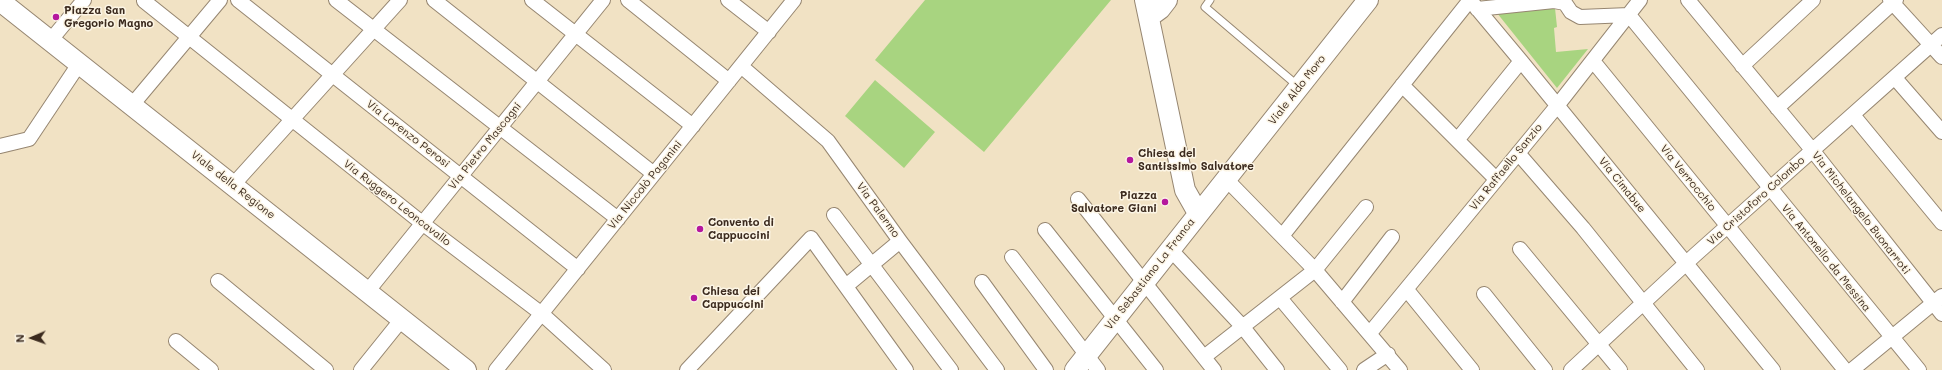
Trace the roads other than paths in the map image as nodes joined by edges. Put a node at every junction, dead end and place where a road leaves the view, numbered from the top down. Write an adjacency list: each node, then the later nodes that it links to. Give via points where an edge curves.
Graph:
1 (84, 0): 29 (street)
2 (144, 0): 28 (street, Via Ruggero Leoncavallo)
3 (220, 0): 28 (street)
4 (238, 0): 37 (street, Via Lorenzo Perosi)
5 (336, 0): 24 (street)
6 (400, 0): 24 (street)
7 (434, 0): 40 (street)
8 (532, 0): 26 (street)
9 (603, 0): 26 (street, Via Pietro Mascagni)
10 (628, 0): 39 (street)
11 (728, 0): 25 (street)
12 (794, 0): 25 (street, Via Niccolò Paganini)
13 (1167, 0): 22 (main road, via 1160,9)
14 (1210, 0): 42 (lane, via 1205,7)
15 (1640, 0): 23 (street, Via Raffaello Sanzio)
16 (1813, 0): 36 (street)
17 (0, 1): 29 (main road, Viale della Regione)
18 (1691, 1): 36 (street, Via Michelangelo Buonarroti)
19 (1893, 1): 30 (street); 45 (street)
20 (1364, 2): 42 (main road, Viale Aldo Moro)
21 (1472, 3): 23 (street, via 1554,1 1565,3 1571,12 1580,16); 32 (street, Via Cimabue); 41 (street)
22 (1147, 9): 63 (main road, via 1185,190)
23 (1629, 15): 33 (street, Via Raffaello Sanzio); 60 (street, Via Antonello da Messina)
24 (374, 29): 37 (street); 49 (street)
25 (769, 32): 35 (street, Via Niccolò Paganini)
26 (575, 34): 40 (street, Via Pietro Mascagni); 48 (street)
27 (1942, 35): 30 (street, Via Cristoforo Colombo)
28 (189, 37): 43 (street); 47 (street, Via Ruggero Leoncavallo)
29 (50, 41): 34 (main road, Viale della Regione)
30 (1931, 45): 31 (street); 38 (street, Via Cristoforo Colombo)
31 (1942, 57)
32 (1521, 61): 44 (street, Via Cimabue); 51 (street)
33 (1593, 61): 44 (street, Via Raffaello Sanzio); 68 (street, Via Verrocchio)
34 (79, 64): 43 (main road, Viale della Regione); 52 (street, via 29,139)
35 (741, 66): 39 (street, Via Niccolò Paganini); 72 (street, Via Palermo, via 828,141)
36 (1742, 66): 45 (street, Via Michelangelo Buonarroti)
37 (333, 75): 47 (street); 56 (street, Via Lorenzo Perosi)
38 (1895, 78): 46 (street, Via Cristoforo Colombo); 50 (street)
39 (729, 81): 48 (street, Via Niccolò Paganini)
40 (537, 82): 49 (street, Via Pietro Mascagni); 55 (street)
41 (1402, 85): 51 (street); 70 (street)
42 (1300, 87): 57 (main road, Viale Aldo Moro)
43 (132, 105): 59 (main road, Viale della Regione)
44 (1557, 106): 54 (street, Via Raffaello Sanzio); 77 (street, Via Cimabue)
45 (1776, 108): 53 (street, Via Michelangelo Buonarroti)
46 (1853, 115): 53 (street, Via Cristoforo Colombo); 67 (street)
47 (292, 120): 59 (street); 66 (street, Via Ruggero Leoncavallo)
48 (693, 126): 55 (street, Via Niccolò Paganini)
49 (500, 127): 56 (street, Via Pietro Mascagni); 65 (street)
50 (1942, 132)
51 (1458, 139): 58 (street)
52 (0, 146)
53 (1812, 151): 60 (street, Via Cristoforo Colombo); 90 (street, Via Michelangelo Buonarroti)
54 (1518, 153): 58 (street, Via Raffaello Sanzio); 89 (street)
55 (654, 174): 65 (street, Via Niccolò Paganini)
56 (461, 176): 66 (street, Via Pietro Mascagni); 78 (street, Via Lorenzo Perosi)
57 (1226, 179): 63 (main road, Via Sebastiano La Franca); 70 (street)
58 (1496, 179): 84 (street, Via Raffaello Sanzio)
59 (233, 185): 85 (main road, Viale della Regione)
60 (1770, 189): 68 (street, Via Cristoforo Colombo); 96 (street, Via Antonello da Messina)
61 (1078, 199): 82 (street)
62 (1366, 207): 79 (street)
63 (1198, 213): 73 (main road, Via Sebastiano La Franca)
64 (834, 216): 76 (street)
65 (618, 219): 78 (street, Via Niccolò Paganini)
66 (422, 223): 85 (street, Via Pietro Mascagni); 91 (street, Via Ruggero Leoncavallo)
67 (1942, 223)
68 (1727, 227): 77 (street, Via Cristoforo Colombo); 125 (street, Via Verrocchio)
69 (1045, 230): 93 (street)
70 (1282, 236): 79 (street)
71 (1392, 237): 88 (street)
72 (900, 241): 76 (street); 111 (street, Via Palermo)
73 (1170, 249): 82 (main road, Via Sebastiano La Franca); 94 (street)
74 (1520, 249): 98 (street)
75 (1012, 257): 101 (street)
76 (871, 264): 83 (street); 110 (street)
77 (1686, 264): 89 (street, Via Cristoforo Colombo); 124 (street, Via Cimabue)
78 (578, 269): 91 (street, Via Niccolò Paganini)
79 (1315, 270): 87 (street); 88 (street)
80 (218, 281): 103 (street)
81 (982, 282): 112 (street)
82 (1144, 283): 93 (main road, Via Sebastiano La Franca); 100 (street)
83 (846, 286): 108 (street, via 811,238); 109 (street)
84 (1407, 290): 95 (street, Via Raffaello Sanzio); 119 (street)
85 (367, 292): 92 (main road, Viale della Regione)
86 (1484, 294): 120 (street)
87 (1280, 298): 94 (street); 116 (street)
88 (1342, 302): 95 (street)
89 (1644, 303): 98 (street, Via Cristoforo Colombo); 123 (street)
90 (1939, 305): 96 (street)
91 (542, 314): 106 (street, Via Niccolò Paganini); 107 (street, Via Ruggero Leoncavallo)
92 (402, 319): 104 (street); 105 (main road, Viale della Regione)
93 (1115, 320): 101 (main road, Via Sebastiano La Franca); 113 (street)
94 (1242, 326): 100 (street); 115 (street)
95 (1370, 333): 99 (street)
96 (1892, 337): 126 (street); 127 (street, Via Antonello da Messina)
97 (176, 341): 102 (street)
98 (1599, 344): 121 (street, Via Cristoforo Colombo); 122 (street)
99 (1388, 354): 117 (street); 118 (street)
100 (1204, 357): 114 (street)
101 (1087, 365)
102 (211, 370)
103 (326, 370)
104 (361, 370)
105 (466, 370)
106 (496, 370)
107 (604, 370)
108 (686, 370)
109 (906, 370)
110 (951, 370)
111 (997, 370)
112 (1046, 370)
113 (1156, 370)
114 (1214, 370)
115 (1277, 370)
116 (1340, 370)
117 (1364, 370)
118 (1400, 370)
119 (1472, 370)
120 (1545, 370)
121 (1571, 370)
122 (1620, 370)
123 (1697, 370)
124 (1773, 370)
125 (1845, 370)
126 (1852, 370)
127 (1919, 370)

